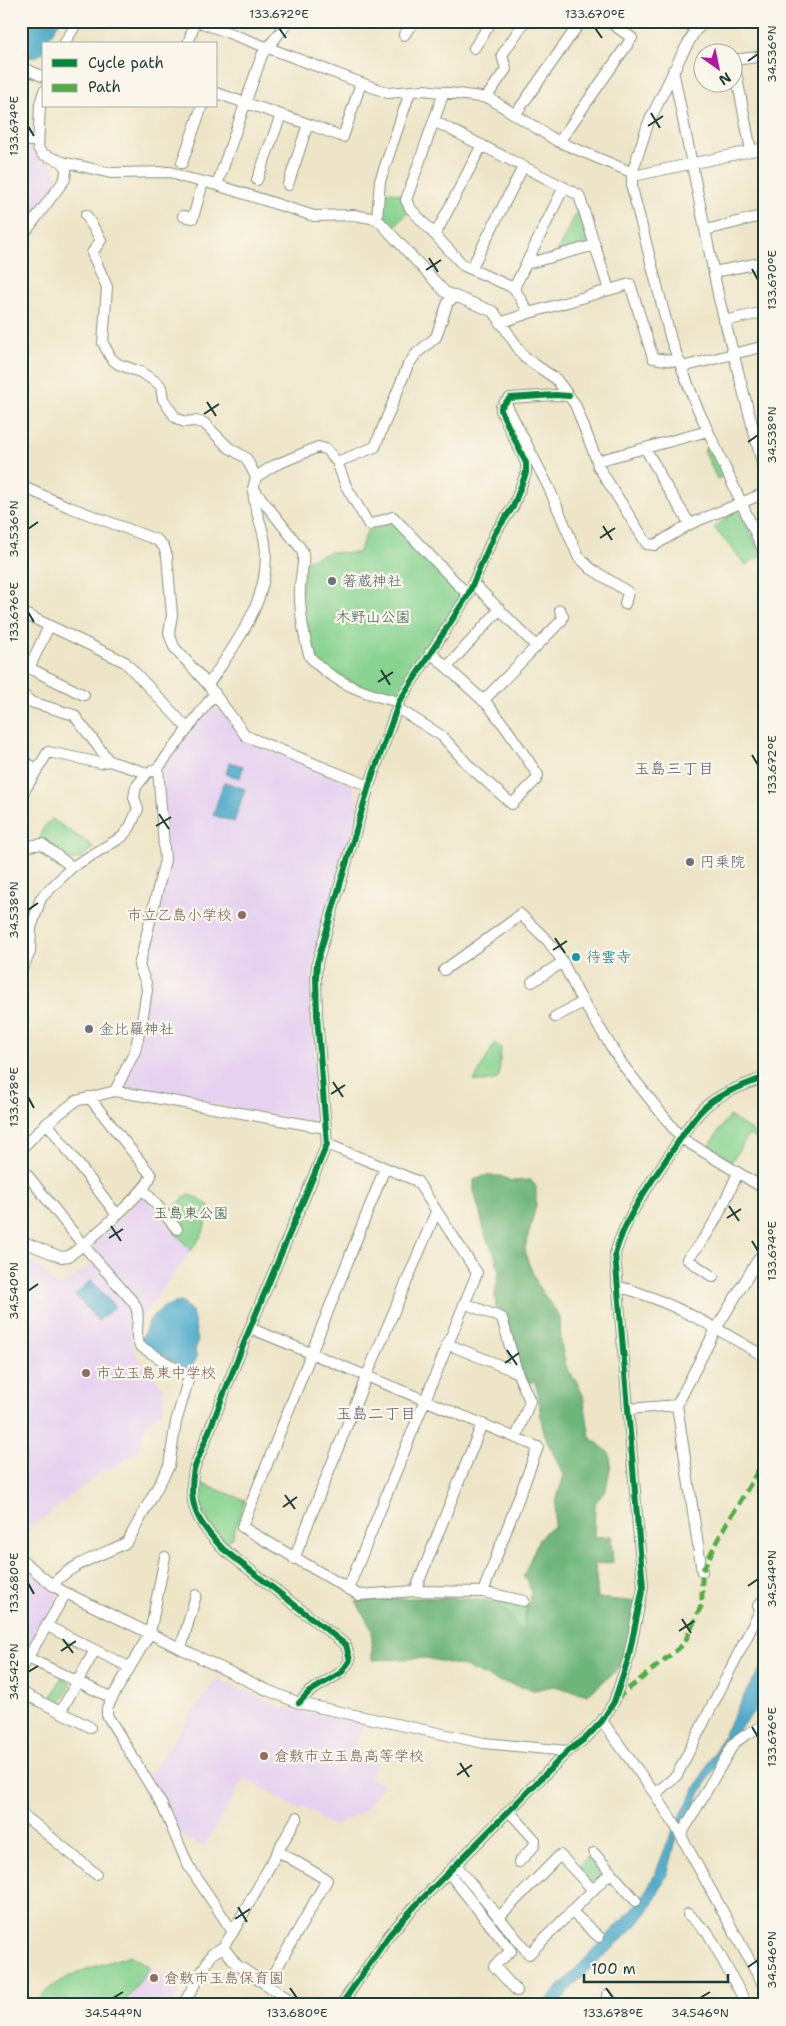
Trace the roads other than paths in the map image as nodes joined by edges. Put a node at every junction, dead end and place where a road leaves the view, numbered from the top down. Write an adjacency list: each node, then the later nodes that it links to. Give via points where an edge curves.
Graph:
1 (78, 21): 13 (street)
2 (196, 21): 14 (street); 15 (street)
3 (289, 21): 15 (street)
4 (414, 21): 12 (street)
5 (492, 21): 16 (street)
6 (525, 21): 28 (street, via 502,55 506,69)
7 (581, 21): 32 (street)
8 (608, 21): 37 (street, via 632,38)
9 (687, 21): 11 (street)
10 (706, 21): 11 (street)
11 (695, 31): 20 (street)
12 (404, 35)
13 (65, 42)
14 (189, 42)
15 (267, 48): 22 (street); 29 (street)
16 (474, 48)
17 (765, 56): 18 (street)
18 (744, 59)
19 (21, 67): 21 (street)
20 (672, 70): 43 (street); 45 (street, via 648,124)
21 (42, 77)
22 (361, 83): 23 (street, via 388,92); 34 (street, via 343,136)
23 (410, 92): 24 (street); 54 (street, via 380,181)
24 (444, 92): 28 (street); 33 (street)
25 (740, 92): 40 (street)
26 (218, 94): 29 (street)
27 (42, 98): 36 (street)
28 (486, 98): 32 (street)
29 (246, 103): 31 (street); 48 (street)
30 (201, 108): 42 (street)
31 (281, 115): 34 (street); 46 (street)
32 (515, 115): 37 (street)
33 (434, 121): 38 (street); 56 (street, via 406,200)
34 (308, 124): 49 (street)
35 (21, 141): 36 (street)
36 (37, 141): 41 (street, via 42,154)
37 (559, 142): 45 (street)
38 (482, 145): 44 (street); 56 (street)
39 (765, 148): 40 (street)
40 (751, 151): 43 (street)
41 (63, 162): 47 (street, via 111,173 171,172); 57 (street, via 65,178)
42 (182, 163)
43 (693, 164): 45 (street, via 652,173); 55 (street)
44 (523, 167): 50 (street); 61 (street)
45 (632, 173): 72 (street, via 634,203 671,340)
46 (257, 180)
47 (203, 182): 48 (street); 52 (street, via 193,218)
48 (217, 185): 54 (street, via 314,216 354,215)
49 (288, 185)
50 (564, 187): 58 (street, via 579,195); 60 (street)
51 (86, 215): 80 (street, via 101,240 92,253 107,287 103,343 111,358 158,382 163,399 175,417 184,422 204,423 228,447 246,458)
52 (183, 216)
53 (765, 218): 55 (street, via 757,217)
54 (378, 219): 65 (street, via 446,292)
55 (706, 230): 62 (street)
56 (435, 235): 61 (street, via 464,266)
57 (21, 238)
58 (595, 245): 60 (street); 64 (street)
59 (765, 262): 62 (street)
60 (526, 264): 63 (street)
61 (471, 269): 63 (street)
62 (714, 272): 68 (street)
63 (514, 288): 67 (street)
64 (608, 290): 67 (street); 72 (street, via 630,284 653,358)
65 (455, 297): 69 (street, via 494,312); 78 (street, via 448,302 436,337 408,364 375,447)
66 (765, 312): 68 (street)
67 (529, 313): 69 (street)
68 (724, 321): 71 (street)
69 (500, 323): 73 (street, via 524,357 556,378)
70 (765, 346): 71 (street)
71 (732, 353): 72 (street); 79 (street)
72 (681, 364): 75 (street)
73 (569, 396): 74 (street, via 510,398); 77 (street)
74 (504, 402): 87 (street, via 501,411 526,463 526,473); 89 (street, via 549,488 578,556 590,568 628,592)
75 (708, 431): 76 (street); 84 (street)
76 (645, 448): 77 (street); 85 (street)
77 (597, 461): 85 (street, via 646,544 655,545)
78 (337, 462): 80 (street, via 326,449 318,447); 88 (street, via 346,486 369,525 393,517)
79 (765, 474)
80 (256, 476): 82 (street)
81 (21, 486): 97 (street, via 157,540 164,547 172,615 169,633 174,647)
82 (253, 488): 97 (street, via 254,505 265,542 263,584 248,625); 102 (street, via 302,550 300,596 310,658 334,677)
83 (765, 493): 84 (street)
84 (741, 503): 85 (street); 86 (street)
85 (690, 524)
86 (765, 554)
87 (473, 583): 88 (street); 90 (street)
88 (468, 595): 95 (street)
89 (625, 604)
90 (500, 609): 94 (street); 96 (street)
91 (560, 610): 94 (street, via 562,620)
92 (21, 612): 93 (street)
93 (49, 626): 100 (street, via 29,668); 103 (street, via 126,662)
94 (536, 646): 101 (street)
95 (430, 652): 96 (street); 102 (street)
96 (447, 667): 101 (street)
97 (208, 685): 99 (street)
98 (21, 693): 105 (street, via 30,702 74,715)
99 (215, 694): 103 (street); 109 (street, via 246,736)
100 (84, 695)
101 (484, 701): 102 (street, via 538,775 512,804 470,767 442,736)
102 (398, 705): 109 (street)
103 (188, 729): 106 (street)
104 (21, 760): 107 (street)
105 (109, 761): 107 (street, via 101,763 48,752); 108 (street)
106 (158, 768): 108 (street); 120 (street, via 165,860 138,966 147,990 142,1020 135,1051)
107 (37, 769): 110 (street)
108 (147, 773): 112 (street, via 136,787 134,796 138,809 130,827 122,837)
109 (369, 786): 123 (street, via 317,963)
110 (21, 796)
111 (21, 847): 112 (street, via 42,844)
112 (72, 867): 115 (street, via 41,898 31,928 30,952)
113 (563, 962): 114 (street, via 548,941 520,914); 116 (street); 117 (street)
114 (444, 970)
115 (21, 971)
116 (532, 982)
117 (583, 1002): 118 (street); 124 (street, via 622,1064)
118 (555, 1017)
119 (765, 1077): 124 (street, via 704,1107)
120 (115, 1091): 121 (street); 123 (street)
121 (89, 1097): 122 (street, via 76,1101); 130 (street, via 151,1175)
122 (47, 1123): 126 (street); 133 (street)
123 (326, 1128): 125 (street)
124 (681, 1138): 129 (street); 139 (street, via 634,1208 618,1242 615,1254)
125 (326, 1144): 128 (street); 141 (street)
126 (21, 1149)
127 (21, 1167): 136 (street)
128 (385, 1168): 132 (street, via 417,1181); 144 (street)
129 (738, 1173): 131 (street); 138 (street, via 720,1212 687,1259)
130 (143, 1189): 133 (street); 134 (street)
131 (765, 1189)
132 (436, 1212): 140 (street, via 476,1273); 147 (street)
133 (117, 1215): 136 (street)
134 (177, 1230)
135 (21, 1241): 136 (street, via 61,1258)
136 (83, 1245): 157 (street, via 134,1302 139,1313 137,1338 140,1346 189,1377 176,1422 169,1466 130,1539 76,1566)
137 (765, 1248): 142 (street)
138 (713, 1277)
139 (617, 1286): 142 (street, via 662,1301); 150 (street)
140 (464, 1303): 143 (street); 146 (street, via 502,1318)
141 (250, 1328): 144 (street); 175 (street, via 194,1469 191,1495 199,1521 223,1549 346,1645 350,1660 342,1672 309,1692)
142 (716, 1329): 145 (street); 149 (street)
143 (448, 1344): 146 (street); 148 (street)
144 (310, 1353): 147 (street); 155 (street, via 242,1527)
145 (765, 1357)
146 (517, 1372): 152 (street, via 530,1401)
147 (367, 1375): 148 (street); 155 (street)
148 (426, 1400): 151 (street); 158 (street)
149 (677, 1404): 150 (street); 156 (street)
150 (628, 1409): 177 (street, via 643,1587 628,1660 614,1702)
151 (482, 1424): 152 (street); 159 (street)
152 (516, 1438): 160 (street, via 538,1447)
153 (165, 1557): 166 (street)
154 (21, 1559): 157 (street)
155 (294, 1559): 158 (street)
156 (702, 1572)
157 (52, 1585): 161 (street)
158 (348, 1589): 159 (street, via 359,1595)
159 (416, 1591): 160 (street)
160 (483, 1592): 163 (street)
161 (66, 1593): 165 (street); 166 (street)
162 (196, 1595): 167 (street)
163 (524, 1601)
164 (763, 1605): 181 (street, via 677,1775)
165 (46, 1626): 168 (street); 169 (street)
166 (150, 1633): 167 (street); 170 (street)
167 (181, 1648): 175 (street)
168 (95, 1650): 170 (street); 172 (street)
169 (28, 1658): 171 (street); 172 (street)
170 (129, 1667): 174 (street)
171 (21, 1669)
172 (77, 1682): 174 (street); 176 (street)
173 (21, 1692): 176 (street)
174 (112, 1698): 197 (street, via 107,1708 109,1719 162,1805 188,1865)
175 (299, 1704): 180 (street, via 484,1743)
176 (61, 1711): 179 (street)
177 (602, 1721): 180 (street); 181 (street)
178 (765, 1725): 185 (street, via 734,1743)
179 (90, 1727)
180 (568, 1751): 182 (street)
181 (655, 1794): 185 (street)
182 (509, 1811): 188 (street, via 535,1840 534,1846); 189 (street)
183 (21, 1813): 191 (street)
184 (297, 1817): 186 (street)
185 (681, 1835): 203 (street)
186 (278, 1852): 197 (street); 202 (street, via 327,1880)
187 (594, 1853): 190 (street)
188 (519, 1862)
189 (452, 1869): 196 (street); 201 (street); 208 (street, via 390,1934)
190 (611, 1872): 192 (street); 193 (street)
191 (96, 1874)
192 (592, 1889): 194 (street); 196 (street, via 560,1855)
193 (636, 1901)
194 (571, 1911): 198 (street); 199 (street, via 529,1954)
195 (688, 1914): 210 (street, via 708,1933)
196 (498, 1918): 199 (street)
197 (233, 1932): 200 (street)
198 (599, 1937)
199 (520, 1943): 201 (street)
200 (223, 1947): 202 (street, via 237,1965); 206 (street, via 212,1954)
201 (511, 1951): 204 (street, via 494,1966)
202 (267, 1985): 207 (street)
203 (765, 1988)
204 (517, 1991)
205 (607, 1995): 209 (street)
206 (183, 2005)
207 (297, 2005)
208 (341, 2005)
209 (615, 2005)
210 (747, 2005)

